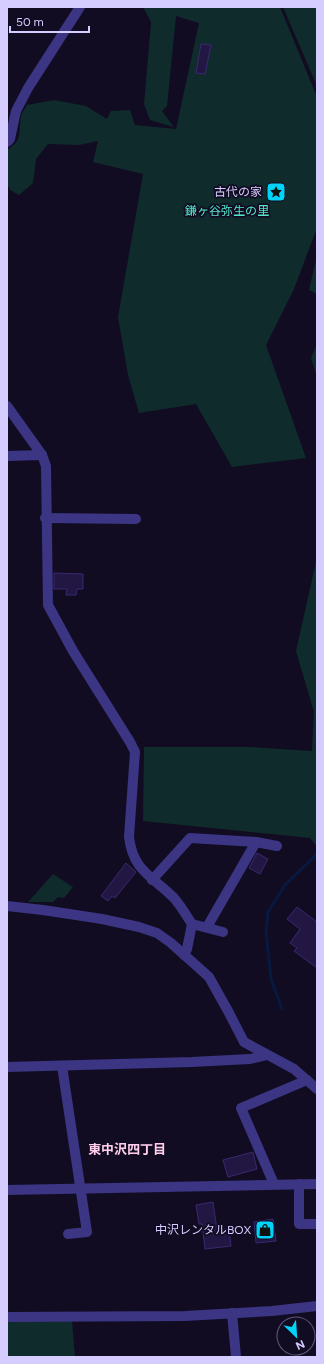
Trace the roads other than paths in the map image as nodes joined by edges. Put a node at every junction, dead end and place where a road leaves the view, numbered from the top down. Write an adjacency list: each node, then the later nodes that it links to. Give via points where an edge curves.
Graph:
1 (80, 7): 2 (street, via 28,88 16,111 10,139)
2 (7, 142)
3 (7, 406): 4 (street)
4 (42, 455): 5 (street); 6 (street, via 46,466)
5 (7, 456)
6 (45, 518): 7 (street); 10 (street, via 48,605 135,752 130,849 140,868)
7 (136, 519)
8 (256, 842): 9 (street); 10 (street, via 190,838); 13 (street)
9 (277, 846)
10 (152, 880): 12 (street, via 173,898)
11 (7, 906): 15 (street, via 86,916 139,927 157,933)
12 (192, 924): 13 (street); 15 (street)
13 (207, 927): 14 (street)
14 (224, 932)
15 (184, 955): 16 (street, via 209,977 244,1042)
16 (267, 1055): 17 (street, via 250,1059); 19 (street, via 294,1069)
17 (62, 1066): 18 (street); 24 (street)
18 (7, 1067)
19 (307, 1080): 20 (street); 21 (street, via 241,1108)
20 (317, 1089)
21 (274, 1184): 22 (street); 24 (street)
22 (299, 1184): 23 (street); 26 (street, via 299,1224)
23 (317, 1184)
24 (80, 1189): 25 (street); 27 (street, via 88,1232)
25 (7, 1190)
26 (317, 1224)
27 (68, 1234)
28 (317, 1306): 29 (street)
29 (232, 1314): 30 (street); 31 (street)
30 (7, 1317)
31 (236, 1357)

